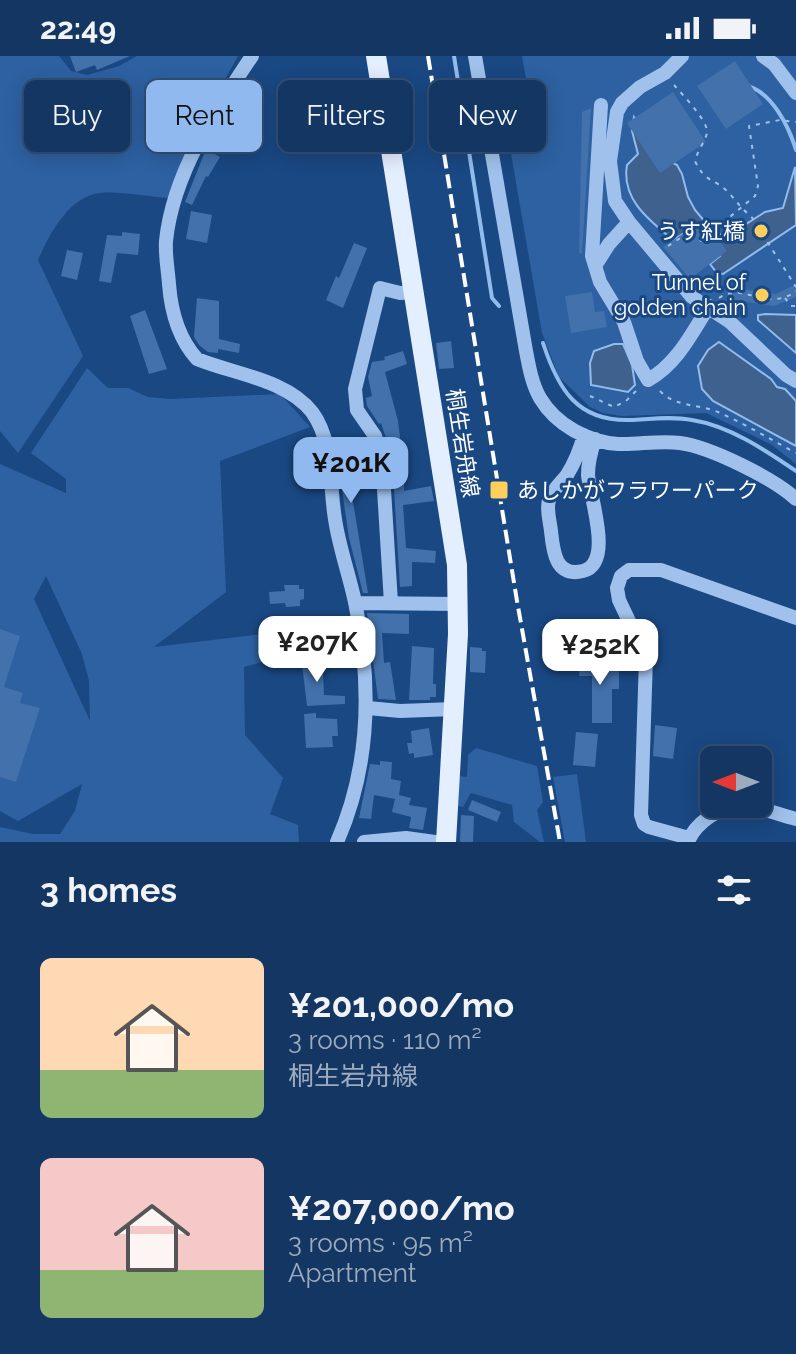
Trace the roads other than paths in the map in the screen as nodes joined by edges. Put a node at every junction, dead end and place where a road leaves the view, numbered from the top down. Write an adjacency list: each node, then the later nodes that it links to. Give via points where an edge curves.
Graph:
1 (252, 56): 15 (street, via 188,164 172,211 166,245 174,314 197,359 269,383 313,414 325,445)
2 (376, 56): 10 (main road, 桐生岩舟線)
3 (475, 56): 13 (street, via 534,385 549,409 577,433)
4 (682, 56): 7 (street)
5 (763, 56): 6 (street)
6 (796, 93)
7 (617, 112): 8 (street, via 611,183); 9 (street, via 598,102)
8 (629, 222): 9 (street); 11 (street, via 692,297)
9 (595, 266): 11 (street, via 648,380 663,372)
10 (415, 292): 16 (street, via 380,288 355,389 357,410 382,457); 17 (main road, 桐生岩舟線)
11 (709, 306): 12 (street)
12 (796, 381)
13 (590, 437): 13 (street, via 588,475 598,558 593,567 568,571 556,560 548,509 551,495); 14 (street, via 618,444 679,442 715,452)
14 (796, 499)
15 (355, 603): 16 (street); 19 (street)
16 (391, 603): 17 (street)
17 (459, 604): 20 (main road, 桐生岩舟線)
18 (796, 618): 22 (street, via 661,570 639,568 621,576 619,600 646,657 642,820)
19 (368, 708): 20 (street); 23 (street, via 358,785)
20 (454, 709): 26 (main road, 桐生岩舟線)
21 (796, 819): 22 (street, via 728,806 700,823)
22 (688, 840)
23 (338, 842)
24 (364, 842): 25 (street)
25 (435, 842)
26 (446, 842)

